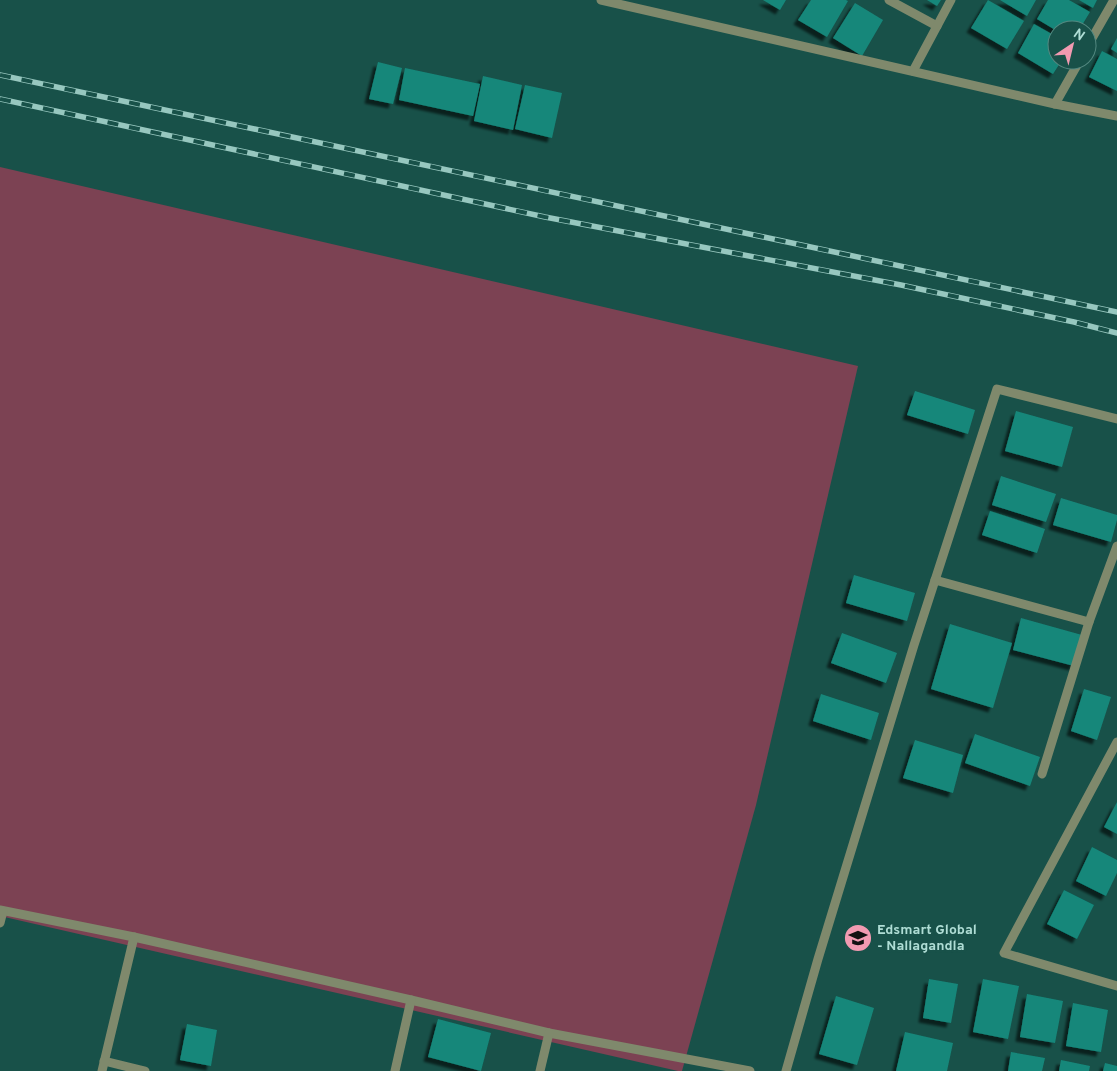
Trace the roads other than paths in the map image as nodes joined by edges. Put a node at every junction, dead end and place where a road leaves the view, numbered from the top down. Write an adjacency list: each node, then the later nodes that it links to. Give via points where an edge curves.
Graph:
1 (601, 0): 8 (street)
2 (888, 0): 5 (street)
3 (952, 0): 5 (street)
4 (1114, 0): 6 (street)
5 (937, 26): 8 (street)
6 (1097, 30)
7 (1074, 70): 9 (street)
8 (913, 71): 9 (street)
9 (1055, 104): 10 (street)
10 (1117, 116)
11 (1117, 419): 13 (street, via 997,389)
12 (1117, 546): 14 (street)
13 (935, 580): 14 (street); 29 (street)
14 (1089, 622): 16 (street)
15 (1117, 742): 20 (street, via 1004,953)
16 (1042, 774)
17 (1, 911): 18 (street); 19 (street)
18 (0, 923)
19 (134, 937): 21 (street); 23 (street)
20 (1117, 986)
21 (411, 1000): 22 (street); 26 (street)
22 (549, 1033): 27 (street); 28 (street)
23 (104, 1061): 24 (street); 25 (street)
24 (102, 1071)
25 (145, 1071)
26 (395, 1071)
27 (540, 1071)
28 (750, 1071)
29 (786, 1071)

